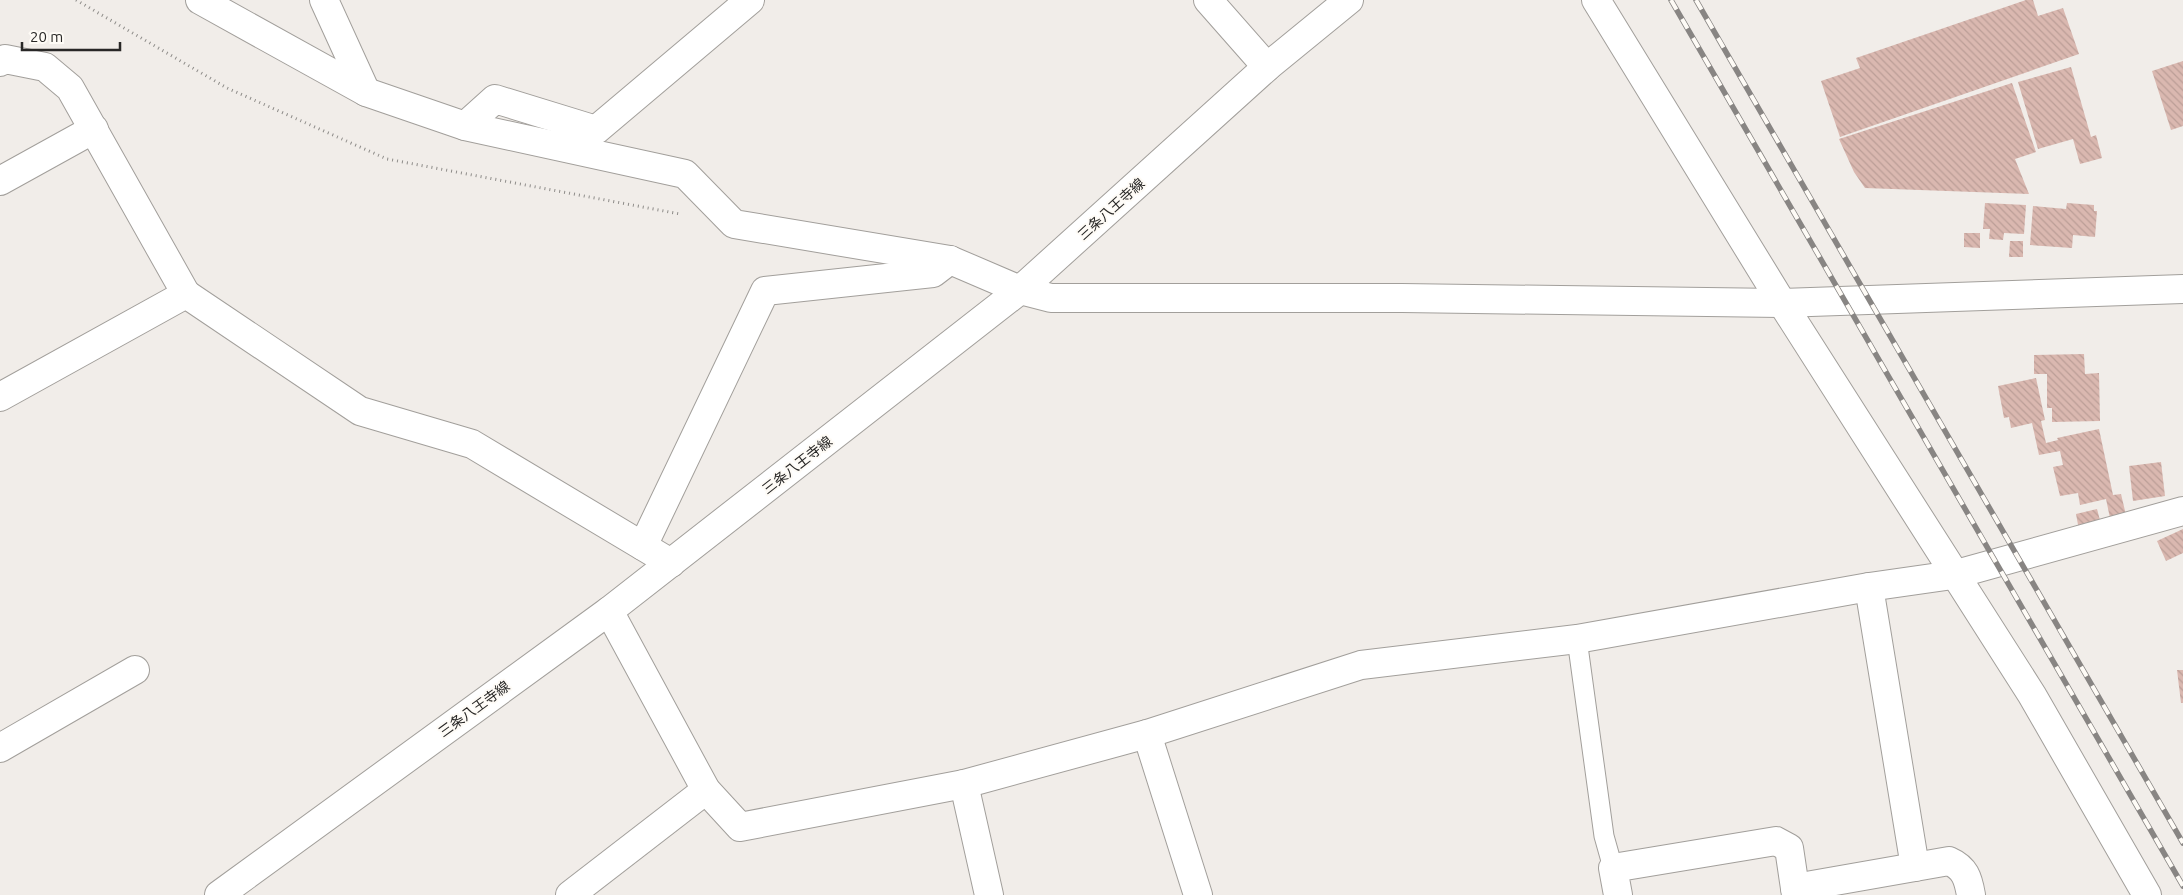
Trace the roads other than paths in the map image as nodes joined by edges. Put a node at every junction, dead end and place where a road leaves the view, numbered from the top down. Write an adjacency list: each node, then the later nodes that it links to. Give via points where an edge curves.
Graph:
1 (200, 0): 9 (street)
2 (324, 0): 9 (street)
3 (750, 0): 10 (street, via 596,130 495,99)
4 (1208, 0): 8 (street)
5 (1349, 0): 8 (street, 三条八王寺線)
6 (1596, 0): 17 (street)
7 (0, 62): 11 (street, via 5,59 45,66 70,88)
8 (1267, 67): 15 (street, 三条八王寺線)
9 (366, 92): 10 (street)
10 (466, 126): 13 (street, via 685,174 734,224)
11 (94, 129): 12 (street); 16 (street)
12 (0, 181)
13 (950, 260): 15 (street); 20 (street, via 933,273 765,291)
14 (2183, 289): 17 (street)
15 (1020, 290): 17 (street, via 1050,298); 21 (street, 三条八王寺線)
16 (186, 294): 18 (street); 20 (street, via 360,411 472,444)
17 (1782, 303): 22 (street)
18 (0, 397)
19 (2183, 511): 22 (street)
20 (643, 546): 21 (street)
21 (671, 563): 24 (street, 三条八王寺線)
22 (1953, 575): 23 (street); 40 (street, via 2032,695)
23 (1869, 587): 25 (street); 31 (street)
24 (609, 611): 30 (street); 34 (street, 三条八王寺線)
25 (1577, 639): 27 (street, via 1361,665); 32 (lane, via 1604,836)
26 (135, 670): 28 (street)
27 (1147, 734): 29 (street); 37 (street)
28 (0, 748)
29 (964, 784): 30 (street, via 740,827); 36 (street)
30 (706, 790): 35 (street)
31 (1915, 867): 33 (street); 39 (street, via 1949,861 1960,866 1969,879)
32 (1613, 868): 33 (street, via 1776,841 1789,848); 38 (street)
33 (1795, 892)
34 (219, 895)
35 (570, 895)
36 (989, 895)
37 (1198, 895)
38 (1618, 895)
39 (1971, 895)
40 (2147, 895)

